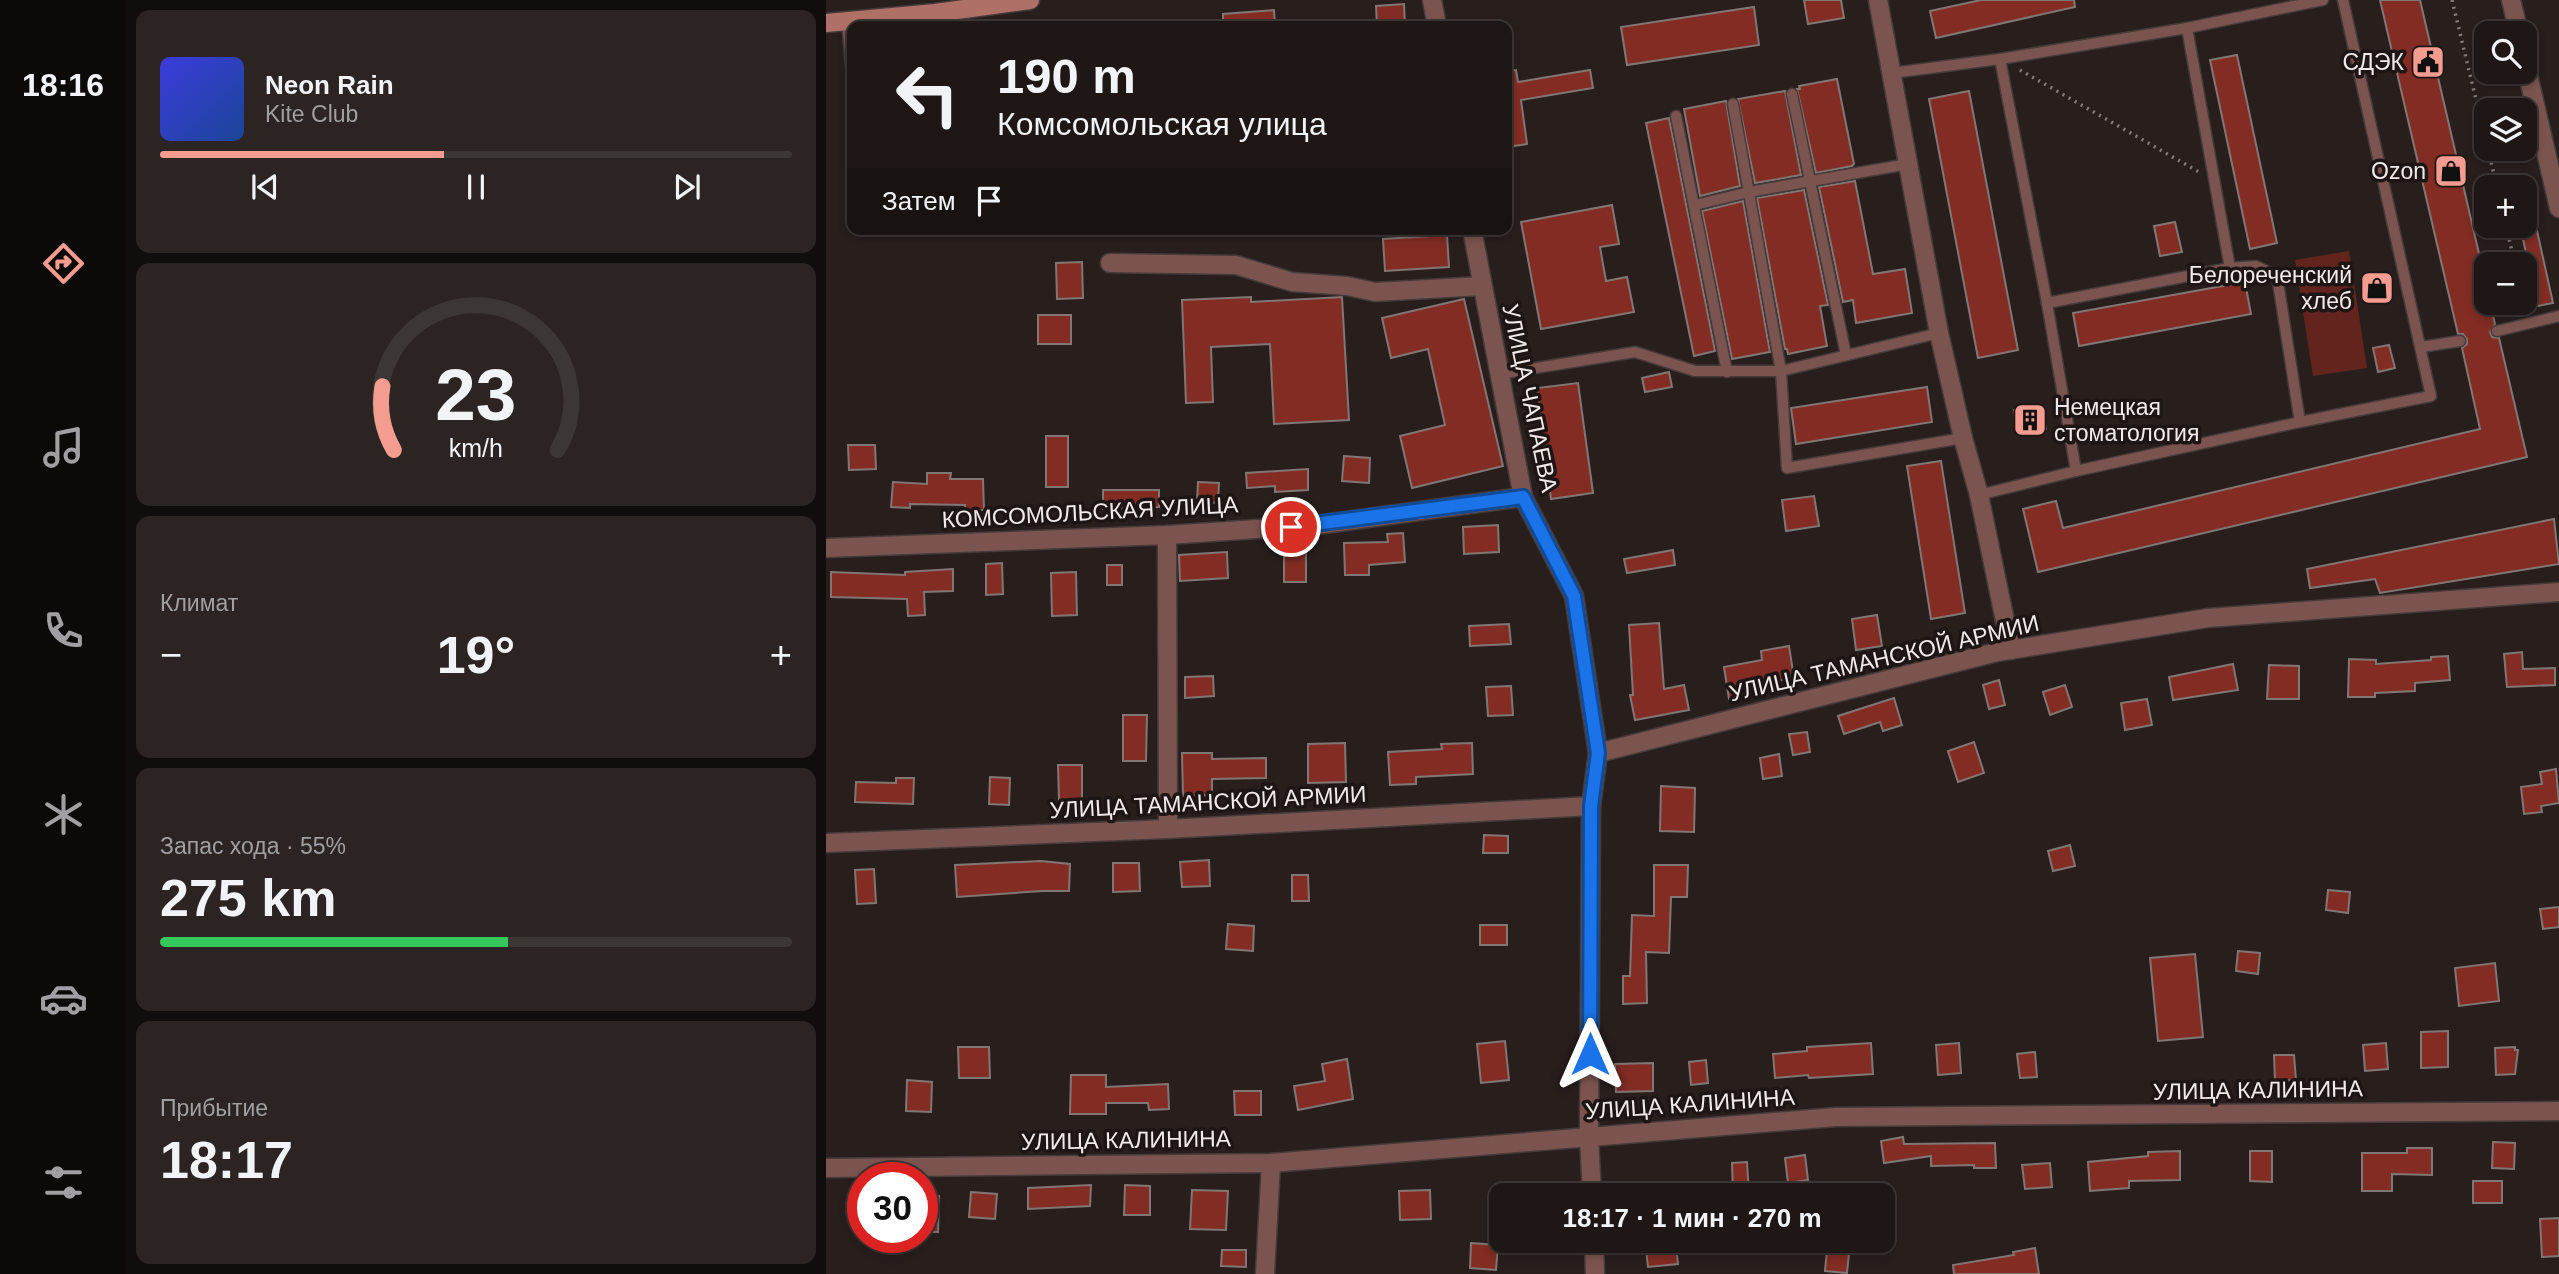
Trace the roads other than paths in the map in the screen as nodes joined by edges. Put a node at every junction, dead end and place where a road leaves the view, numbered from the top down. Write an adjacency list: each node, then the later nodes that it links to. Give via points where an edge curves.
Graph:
1 (1030, 0): 7 (street)
2 (1433, 0): 9 (street)
3 (1878, 0): 15 (street)
4 (2323, 0): 12 (lane)
5 (2343, 0): 34 (lane)
6 (2511, 0): 10 (street)
7 (952, 5): 8 (street)
8 (846, 21): 11 (street); 13 (lane)
9 (1436, 21)
10 (2516, 21)
11 (826, 23)
12 (2187, 28): 14 (lane); 27 (lane)
13 (847, 30)
14 (2000, 59): 15 (lane); 29 (lane)
15 (1892, 73): 20 (street)
16 (2530, 84): 24 (street)
17 (1792, 94): 21 (lane)
18 (1733, 104): 22 (lane)
19 (1676, 116): 23 (lane)
20 (1908, 164): 21 (lane); 32 (street)
21 (1808, 182): 22 (lane); 35 (lane)
22 (1749, 192): 23 (lane); 36 (lane)
23 (1695, 205): 37 (lane)
24 (2559, 208)
25 (1473, 235): 28 (street, УЛИЦА ЧАПАЕВА)
26 (1110, 263): 28 (street, via 1236,265 1292,282 1375,292)
27 (2230, 268): 29 (lane); 39 (lane, via 2256,266 2277,276)
28 (1482, 286): 38 (street, УЛИЦА ЧАПАЕВА)
29 (2047, 303): 41 (lane)
30 (2559, 316): 31 (lane)
31 (2497, 331)
32 (1939, 333): 35 (lane); 40 (street)
33 (2460, 341): 34 (lane)
34 (2421, 347): 39 (lane, via 2431,396)
35 (1846, 355): 36 (lane)
36 (1781, 371): 37 (lane); 40 (lane, via 1787,468)
37 (1727, 372): 38 (lane, via 1695,371 1635,352)
38 (1499, 374): 43 (street, УЛИЦА ЧАПАЕВА)
39 (2300, 422): 41 (lane)
40 (1963, 438): 42 (street)
41 (2076, 471): 42 (lane)
42 (1979, 495): 47 (street)
43 (1523, 497): 44 (street, КОМСОМОЛЬСКАЯ УЛИЦА, via 1316,525); 48 (street, УЛИЦА ЧАПАЕВА, via 1574,596)
44 (1167, 535): 45 (street, КОМСОМОЛЬСКАЯ УЛИЦА); 50 (street)
45 (826, 548)
46 (2559, 592): 47 (street, УЛИЦА ТАМАНСКОЙ АРМИИ, via 2208,618)
47 (2011, 650): 48 (street, УЛИЦА ТАМАНСКОЙ АРМИИ)
48 (1598, 753): 49 (street, УЛИЦА ЧАПАЕВА)
49 (1591, 806): 50 (street, УЛИЦА ТАМАНСКОЙ АРМИИ); 53 (street, УЛИЦА ЧАПАЕВА)
50 (1168, 830): 51 (street, УЛИЦА ТАМАНСКОЙ АРМИИ)
51 (826, 843)
52 (2559, 1111): 53 (street, УЛИЦА КАЛИНИНА, via 1836,1117)
53 (1589, 1136): 54 (street, УЛИЦА КАЛИНИНА); 56 (street, УЛИЦА ЧАПАЕВА)
54 (1271, 1163): 55 (street, УЛИЦА КАЛИНИНА); 58 (street)
55 (826, 1168)
56 (1591, 1183)
57 (1594, 1253): 59 (street)
58 (1265, 1274)
59 (1595, 1274)

